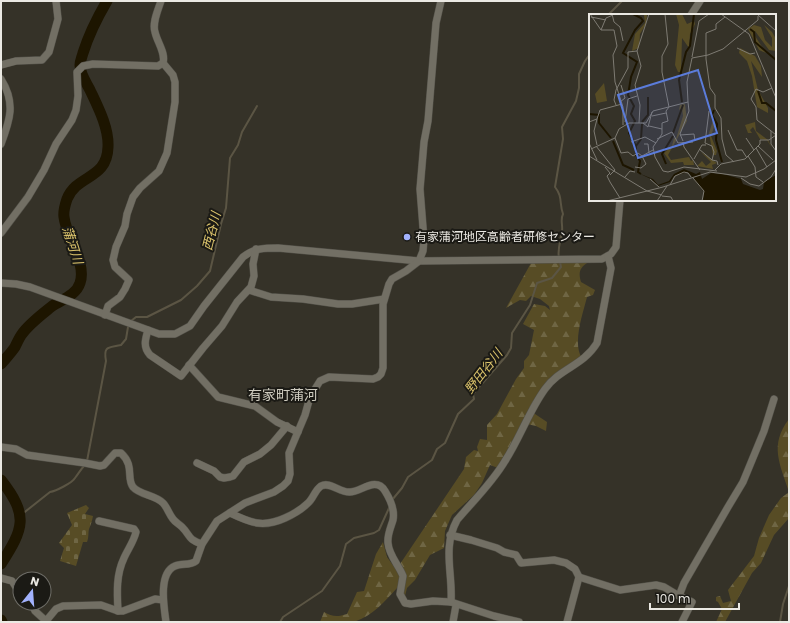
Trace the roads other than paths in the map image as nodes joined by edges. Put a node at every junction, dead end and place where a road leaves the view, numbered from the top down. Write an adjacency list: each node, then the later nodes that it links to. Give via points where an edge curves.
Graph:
1 (56, 1): 7 (street, via 58,18 46,57 42,60 16,61)
2 (161, 1): 6 (street, via 154,32 164,58)
3 (441, 1): 15 (street, via 436,23 420,189 424,240)
4 (700, 1): 5 (street)
5 (692, 14)
6 (163, 63): 12 (street, via 158,66 83,66 78,72 78,96 72,120 56,144 28,198); 19 (street, via 175,82 175,102 167,153 159,171 133,196 113,260 115,267 129,280 120,297 108,306)
7 (1, 65)
8 (1, 79): 9 (street)
9 (4, 94): 10 (street, via 10,102 9,121)
10 (1, 144)
11 (620, 201): 14 (street, via 617,243)
12 (1, 233)
13 (256, 250): 15 (street, via 278,248); 17 (street, via 253,281); 20 (street, via 243,257 190,326 175,334 159,334)
14 (608, 256): 15 (street, via 602,259); 29 (street, via 611,268 597,343 582,360 563,372 546,388 491,483 457,520)
15 (419, 261): 18 (street, via 392,279)
16 (1, 283): 19 (street, via 16,284)
17 (249, 290): 18 (street, via 271,297 338,304); 21 (street)
18 (384, 299): 24 (street, via 384,363 381,374 373,379 329,377 320,381 310,397)
19 (105, 315): 20 (street)
20 (148, 330): 21 (street, via 145,347 150,355 181,376)
21 (189, 365): 23 (street, via 218,396 256,406 276,422)
22 (774, 400): 34 (street, via 744,482 684,583)
23 (287, 426): 24 (street); 26 (street, via 271,445 244,462 230,478 220,477)
24 (298, 432): 27 (street, via 289,453 288,481 274,492 245,503)
25 (1, 447): 30 (street, via 16,449 27,455 100,466 115,453 121,453 130,465 130,481 133,487 163,503 189,538)
26 (197, 463)
27 (230, 514): 30 (street, via 217,521); 36 (street, via 258,524 266,524 276,522 304,508 319,487 324,485 351,492 370,484 382,487 392,506 393,518 387,541 403,576 400,594 402,600 410,604 433,601)
28 (99, 520): 38 (street, via 134,529 136,532 121,564 116,590)
29 (450, 535): 31 (street, via 516,555 521,563 554,560 566,563 575,569); 36 (street, via 448,548)
30 (202, 544): 35 (street, via 194,563 168,570 164,579)
31 (579, 577): 34 (street, via 620,590 656,585); 43 (street)
32 (1, 578): 33 (street)
33 (12, 581)
34 (679, 596): 44 (street, via 692,602)
35 (163, 600): 38 (street, via 155,599); 40 (street)
36 (454, 603): 41 (street); 42 (street)
37 (35, 611): 39 (street)
38 (118, 611): 39 (street, via 101,605 63,606 56,609)
39 (46, 621)
40 (166, 622)
41 (453, 622)
42 (519, 622)
43 (567, 622)
44 (682, 622)

